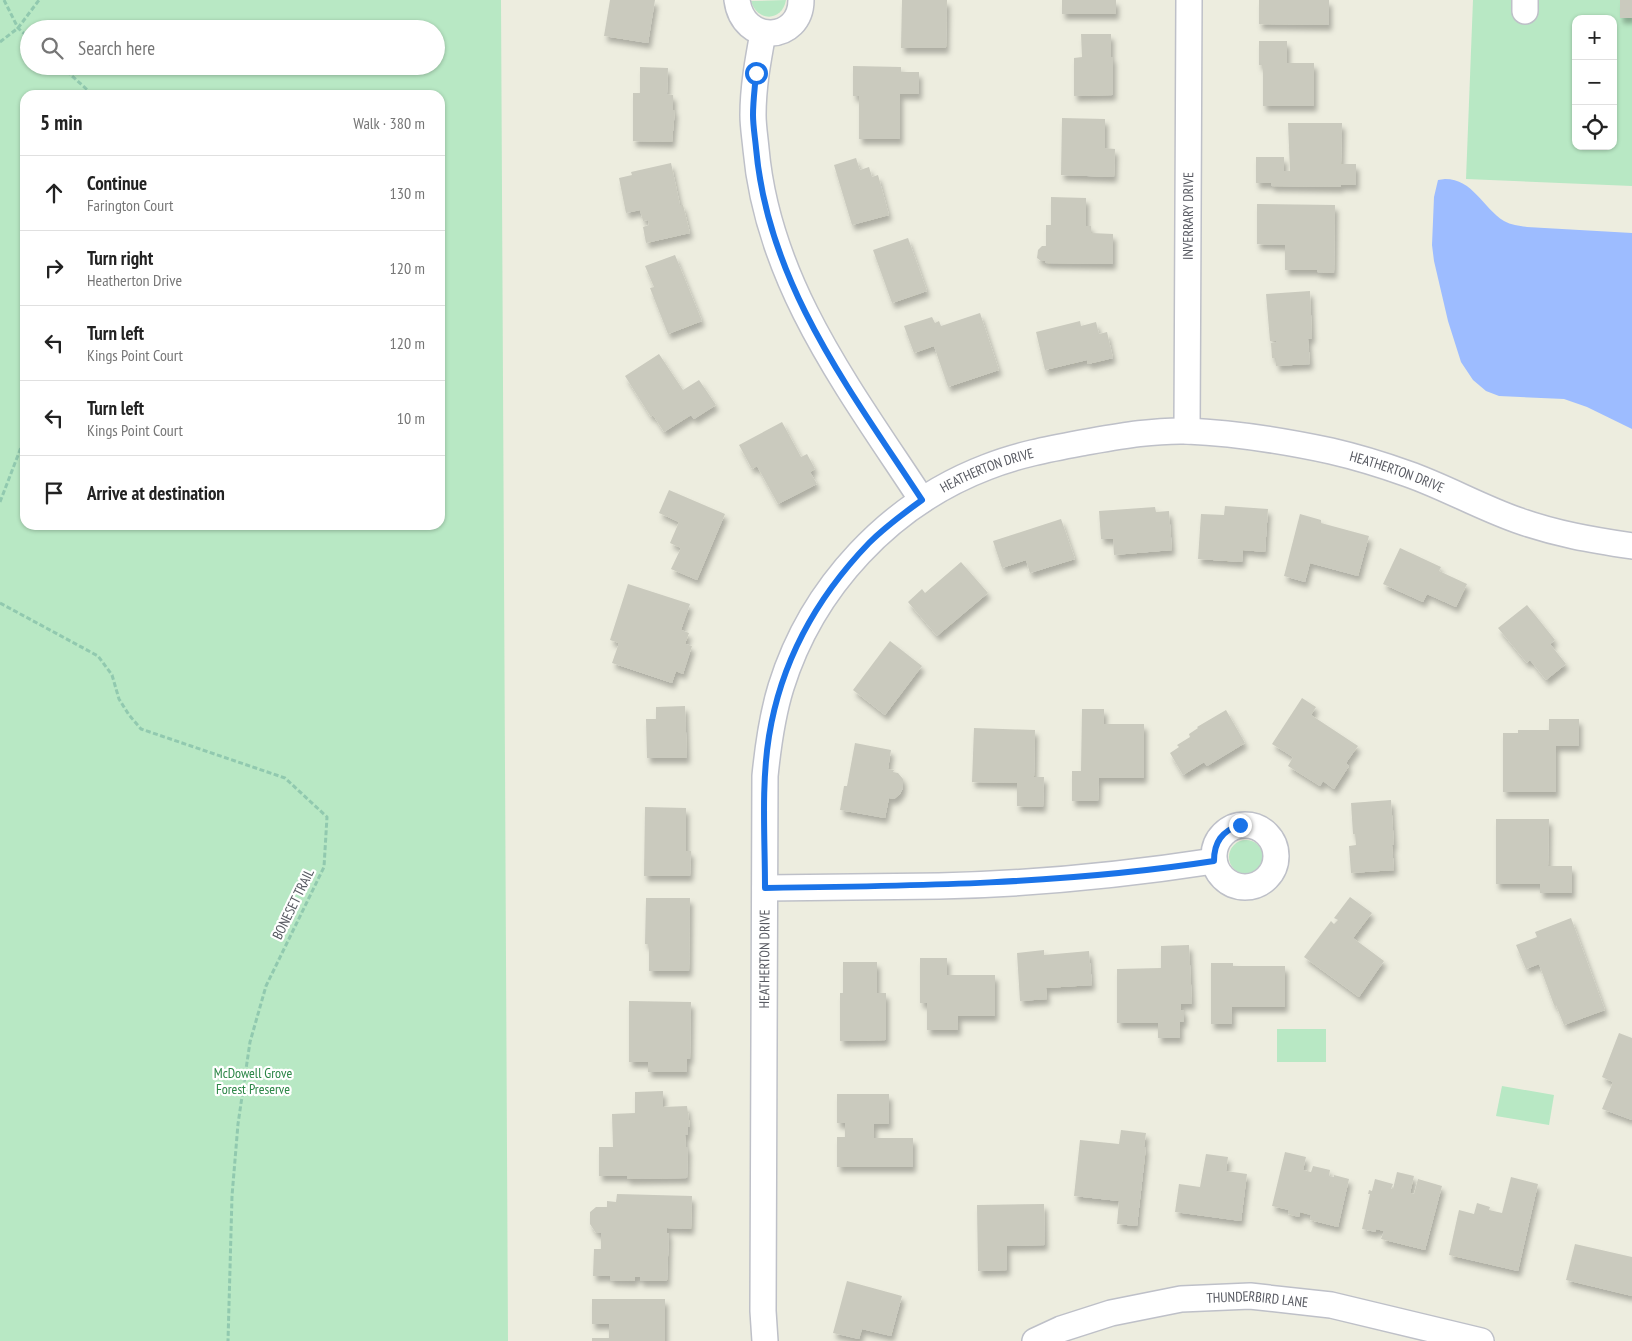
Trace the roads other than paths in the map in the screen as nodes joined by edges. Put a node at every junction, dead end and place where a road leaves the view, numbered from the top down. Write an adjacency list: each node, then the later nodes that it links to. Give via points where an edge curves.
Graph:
1 (737, 0): 4 (street, via 744,21)
2 (801, 0): 4 (street, via 794,23 784,30)
3 (1189, 0): 5 (street, INVERRARY DRIVE)
4 (763, 33): 6 (street, via 753,116 758,169 778,253 823,349)
5 (1187, 431): 6 (street, HEATHERTON DRIVE, via 1136,434 1040,450 961,478); 7 (street, HEATHERTON DRIVE, via 1254,438 1356,457 1409,474 1549,531 1584,540)
6 (922, 500): 9 (street, HEATHERTON DRIVE, via 870,542 831,586 793,654 769,736 765,776)
7 (1632, 546)
8 (1214, 861): 9 (street, via 1062,879 940,886)
9 (765, 888): 10 (street, HEATHERTON DRIVE)
10 (765, 1341)
11 (1035, 1341): 12 (street, THUNDERBIRD LANE, via 1111,1313 1181,1299 1250,1296 1331,1305)
12 (1481, 1341)

